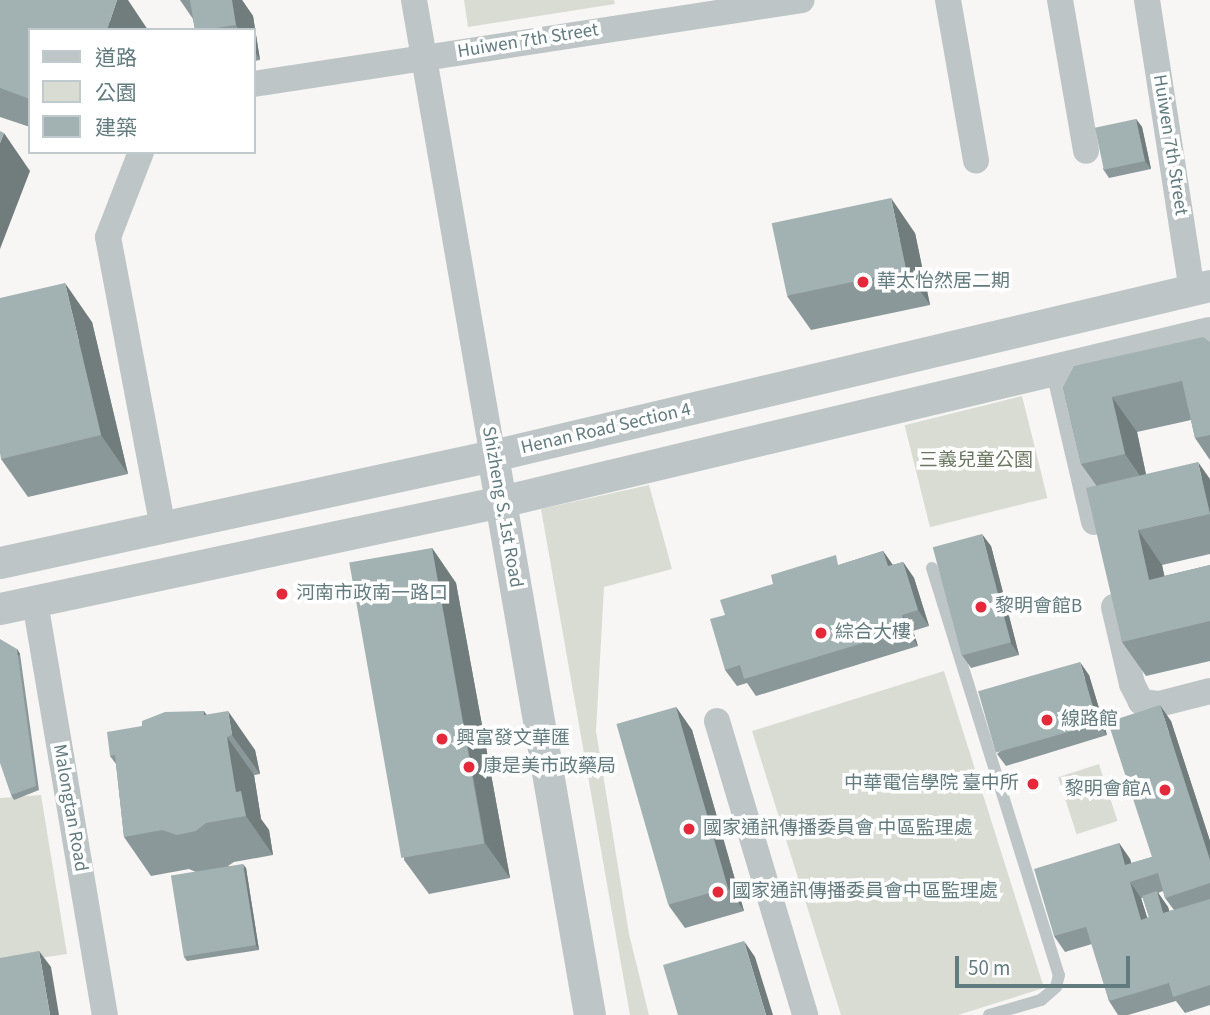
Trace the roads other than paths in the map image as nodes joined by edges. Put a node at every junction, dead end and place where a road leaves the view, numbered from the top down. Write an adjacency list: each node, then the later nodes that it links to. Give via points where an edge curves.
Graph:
1 (414, 0): 6 (street, Shizheng S. 1st Road)
2 (802, 0): 6 (street, Huiwen 7th Street)
3 (948, 0): 10 (street)
4 (1060, 0): 8 (street)
5 (1147, 0): 11 (street, Huiwen 7th Street)
6 (425, 57): 7 (street, Huiwen 7th Street); 14 (street, Shizheng S. 1st Road)
7 (256, 84)
8 (1086, 151)
9 (140, 154): 16 (street, via 108,237)
10 (976, 160)
11 (1201, 288): 14 (street, Henan Road Section 4)
12 (1210, 333): 13 (street)
13 (1058, 367): 15 (street); 17 (street)
14 (493, 456): 15 (street, Shizheng S. 1st Road); 16 (street, Henan Road Section 4)
15 (501, 502): 21 (street); 26 (street, Shizheng S. 1st Road)
16 (163, 528): 18 (street, Henan Road Section 4)
17 (1101, 552)
18 (0, 564)
19 (932, 568): 28 (lane, via 1059,975 1056,986 1041,1000)
20 (1108, 578): 23 (street, via 1132,684 1141,702 1158,704)
21 (34, 602): 22 (street); 25 (street, Malongtan Road)
22 (0, 609)
23 (1210, 691)
24 (717, 721): 27 (street)
25 (105, 1015)
26 (590, 1015)
27 (805, 1015)
28 (989, 1015)

